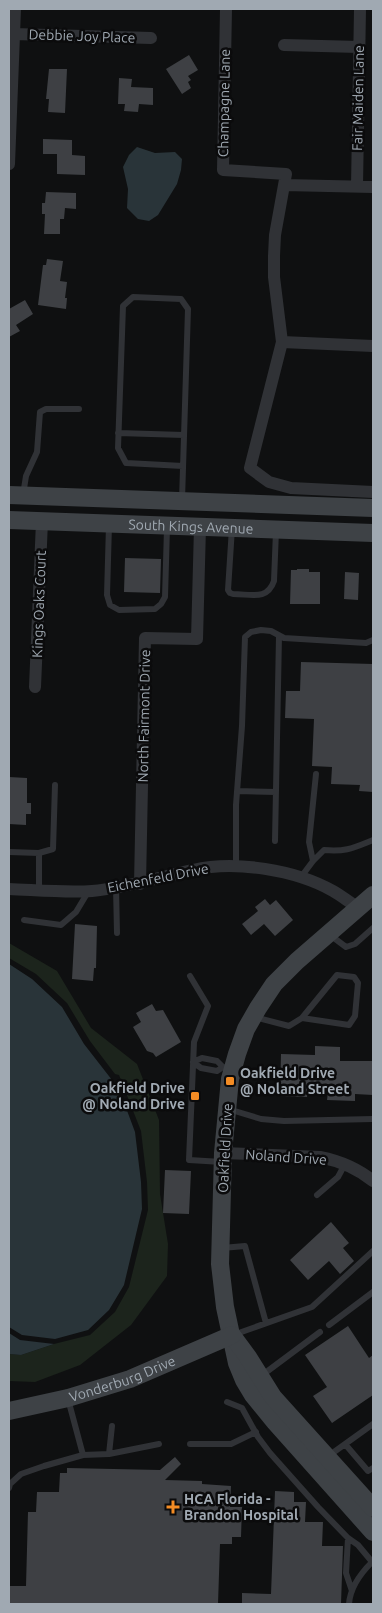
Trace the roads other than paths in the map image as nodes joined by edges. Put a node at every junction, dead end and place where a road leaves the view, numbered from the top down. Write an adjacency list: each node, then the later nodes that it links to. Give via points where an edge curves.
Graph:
1 (15, 9): 4 (street)
2 (226, 9): 9 (street, Champagne Lane, via 223,170 286,174)
3 (360, 9): 7 (street, Fair Maiden Lane)
4 (14, 34): 5 (street, Debbie Joy Place); 8 (street)
5 (151, 38)
6 (284, 45): 7 (street)
7 (359, 48): 10 (street, Fair Maiden Lane)
8 (9, 164)
9 (284, 185): 10 (street); 12 (street, via 274,256)
10 (357, 186): 11 (street)
11 (373, 187)
12 (282, 342): 13 (street); 18 (street, via 250,468 269,482 291,488)
13 (373, 346)
14 (79, 409): 19 (lane, via 46,408 40,412 37,452)
15 (118, 433): 16 (lane); 16 (lane, via 123,306 133,297 181,299 188,308); 17 (lane, via 118,448 126,463)
16 (184, 435): 17 (lane)
17 (183, 466): 20 (lane)
18 (373, 492)
19 (16, 496): 20 (street, South Kings Avenue)
20 (182, 501): 21 (street, South Kings Avenue)
21 (373, 509): 27 (street, via 304,515 255,514 242,517)
22 (9, 520): 23 (street, South Kings Avenue)
23 (42, 521): 24 (street, South Kings Avenue); 32 (street, Kings Oaks Court)
24 (109, 523): 25 (street, South Kings Avenue); 25 (lane, via 107,595 110,605 119,610 155,610 161,604)
25 (167, 525): 26 (street, South Kings Avenue)
26 (200, 527): 27 (street, South Kings Avenue); 44 (street, North Fairmont Drive, via 197,639 146,638)
27 (232, 527): 28 (street, South Kings Avenue); 28 (lane, via 228,590 233,594 262,595 269,592 274,581)
28 (276, 530): 29 (street, South Kings Avenue)
29 (373, 533)
30 (279, 636): 31 (lane, via 366,643); 35 (lane, via 261,630 245,637); 36 (lane)
31 (373, 640)
32 (35, 687)
33 (316, 774): 41 (lane, via 309,842)
34 (56, 785): 40 (lane, via 53,849)
35 (237, 791): 36 (lane); 42 (lane)
36 (276, 792): 38 (lane)
37 (373, 840): 41 (lane, via 340,852 324,850)
38 (275, 841)
39 (9, 852): 40 (lane)
40 (39, 853): 47 (lane)
41 (313, 861): 43 (lane)
42 (236, 866): 43 (street, Eichenfeld Drive); 44 (street, Eichenfeld Drive, via 195,869)
43 (301, 878): 50 (street, Eichenfeld Drive, via 333,891)
44 (140, 884): 45 (street, Eichenfeld Drive)
45 (116, 887): 48 (street, Eichenfeld Drive); 53 (lane)
46 (9, 889): 47 (street, Eichenfeld Drive)
47 (39, 890): 48 (street, Eichenfeld Drive)
48 (88, 891): 51 (lane, via 76,912 61,925)
49 (373, 895): 50 (street, Oakfield Drive)
50 (359, 908): 54 (street, Oakfield Drive)
51 (24, 920)
52 (373, 928): 54 (lane, via 356,944 346,947)
53 (117, 933)
54 (329, 934): 56 (street, Oakfield Drive, via 274,984)
55 (190, 976): 58 (lane, via 208,1006 194,1042)
56 (253, 1017): 57 (lane, via 289,1026); 59 (street, Oakfield Drive, via 237,1054)
57 (302, 1018): 57 (lane, via 338,975 354,977 358,983 355,1016 349,1025)
58 (193, 1062): 59 (lane, via 201,1068 217,1071); 59 (lane, via 202,1058 217,1061); 62 (lane, via 189,1160)
59 (227, 1068): 60 (street, Oakfield Drive)
60 (226, 1108): 61 (lane, via 261,1119 284,1121); 62 (street, Oakfield Drive)
61 (373, 1119)
62 (223, 1157): 63 (street, Noland Drive, via 320,1157); 66 (street, Oakfield Drive)
63 (345, 1164): 64 (street, Noland Drive); 65 (lane, via 338,1177)
64 (373, 1177)
65 (317, 1195)
66 (221, 1248): 69 (lane, via 245,1246); 72 (street, Oakfield Drive, via 222,1286)
67 (373, 1251): 69 (lane, via 312,1307)
68 (373, 1292): 70 (lane)
69 (266, 1323): 72 (lane)
70 (328, 1325)
71 (320, 1332): 73 (lane)
72 (232, 1335): 73 (street, Oakfield Drive); 74 (street, Vonderburg Drive, via 130,1379); 85 (street, Oakfield Drive, via 237,1363 253,1395)
73 (259, 1377): 85 (street, Oakfield Drive)
74 (68, 1398): 76 (street, Vonderburg Drive); 84 (lane)
75 (227, 1402): 79 (lane, via 242,1408)
76 (9, 1412)
77 (373, 1424): 82 (lane)
78 (112, 1426): 83 (lane)
79 (256, 1432): 81 (lane, via 231,1444); 90 (lane, via 270,1453)
80 (159, 1444): 83 (lane)
81 (190, 1444)
82 (345, 1444): 85 (lane); 86 (lane, via 368,1471)
83 (109, 1454): 84 (lane)
84 (83, 1455): 87 (lane, via 22,1474)
85 (322, 1462): 88 (street, Oakfield Drive); 89 (street, Oakfield Drive)
86 (373, 1468)
87 (9, 1488)
88 (373, 1508)
89 (373, 1532)
90 (348, 1538): 91 (lane); 92 (lane, via 346,1573)
91 (373, 1563): 92 (lane, via 359,1576)
92 (352, 1591): 93 (lane)
93 (349, 1604)

